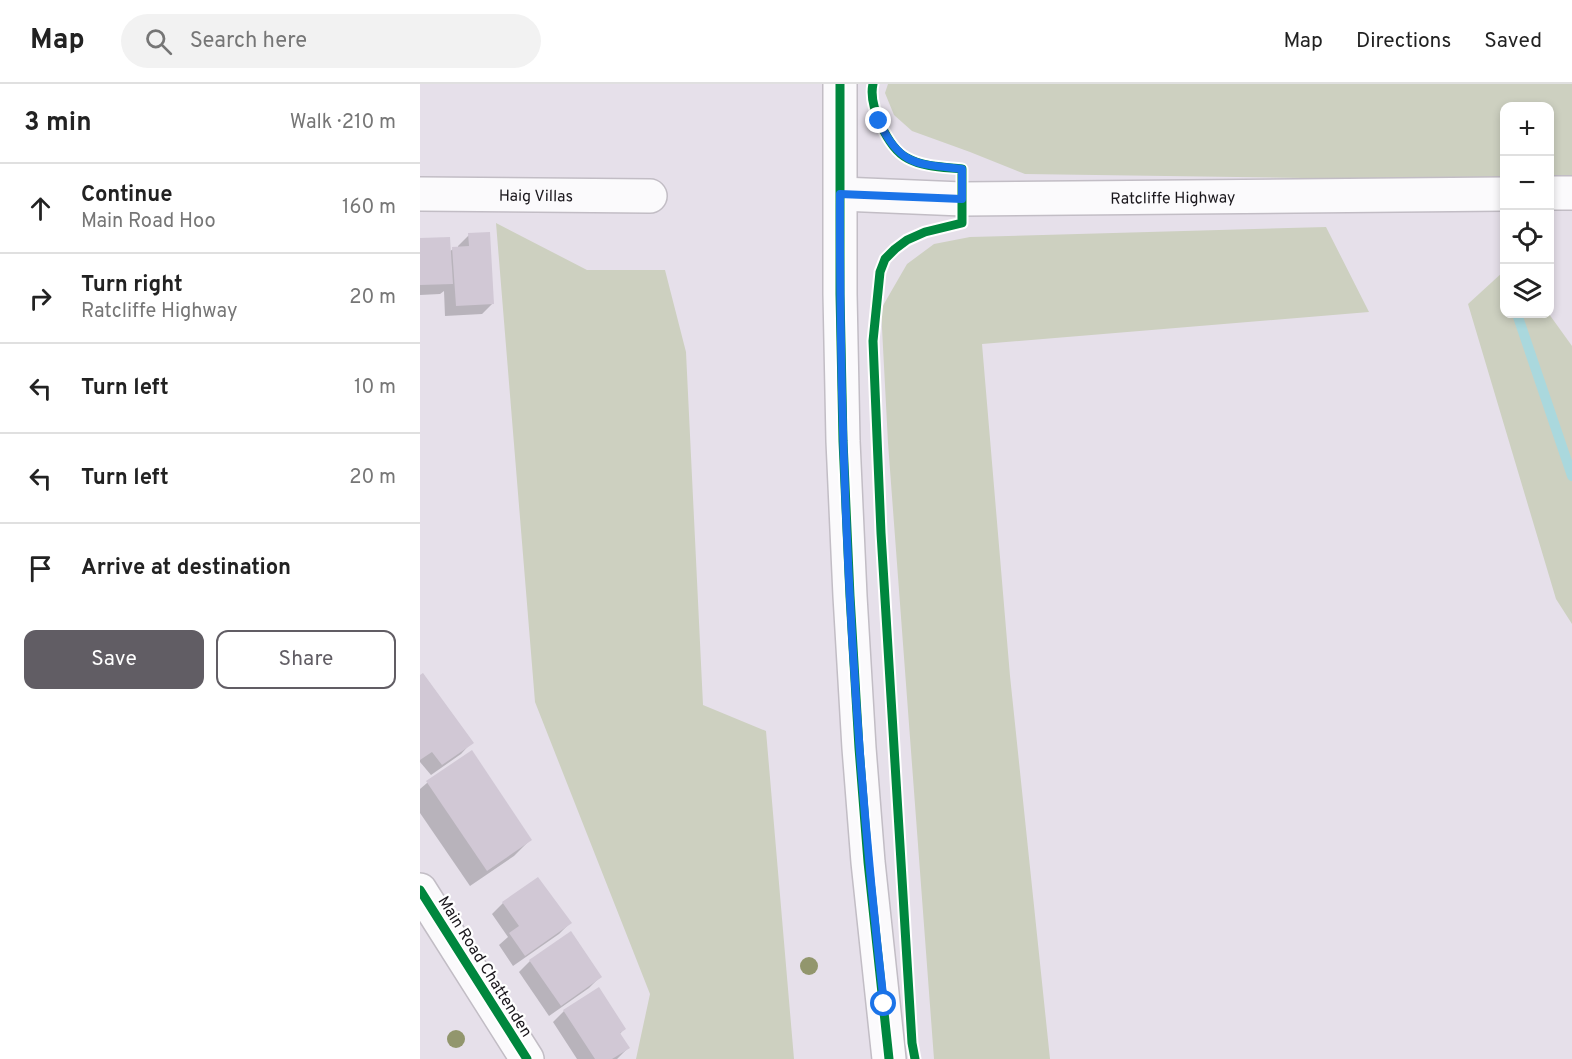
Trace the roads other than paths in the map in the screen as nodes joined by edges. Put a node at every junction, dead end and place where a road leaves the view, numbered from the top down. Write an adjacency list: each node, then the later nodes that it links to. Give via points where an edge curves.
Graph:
1 (840, 85): 5 (street)
2 (1554, 193): 3 (street)
3 (1572, 193)
4 (420, 194): 7 (street, Haig Villas)
5 (840, 194): 6 (street, Ratcliffe Highway, via 962,199); 10 (street, via 842,407 850,596 868,862)
6 (1500, 194)
7 (650, 196)
8 (420, 890): 9 (street, Main Road Chattenden)
9 (526, 1059)
10 (889, 1059)

